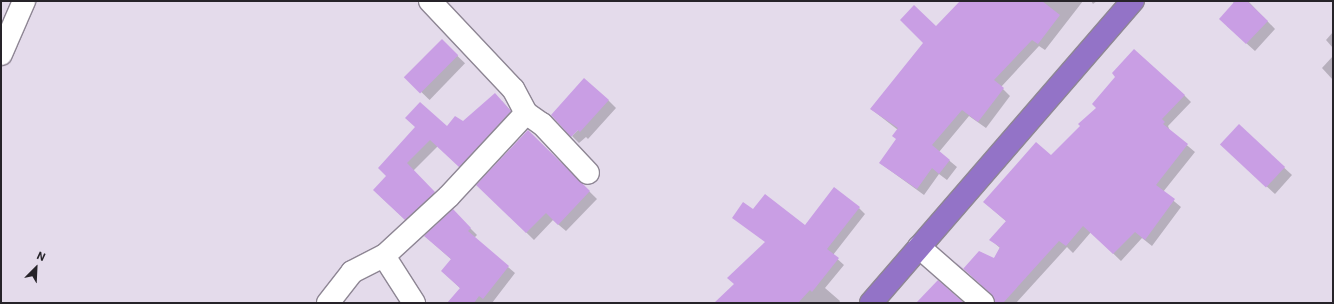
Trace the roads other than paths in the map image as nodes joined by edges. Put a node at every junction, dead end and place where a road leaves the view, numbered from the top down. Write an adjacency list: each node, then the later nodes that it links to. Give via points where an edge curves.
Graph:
1 (24, 1): 4 (street)
2 (430, 1): 5 (street, via 513,89)
3 (1133, 1): 7 (highway)
4 (1, 54)
5 (526, 113): 6 (street, via 542,124); 8 (street, via 449,196)
6 (588, 173)
7 (919, 247): 11 (highway); 12 (street)
8 (384, 256): 9 (street, via 352,272); 10 (street)
9 (328, 303)
10 (414, 303)
11 (871, 303)
12 (983, 303)

